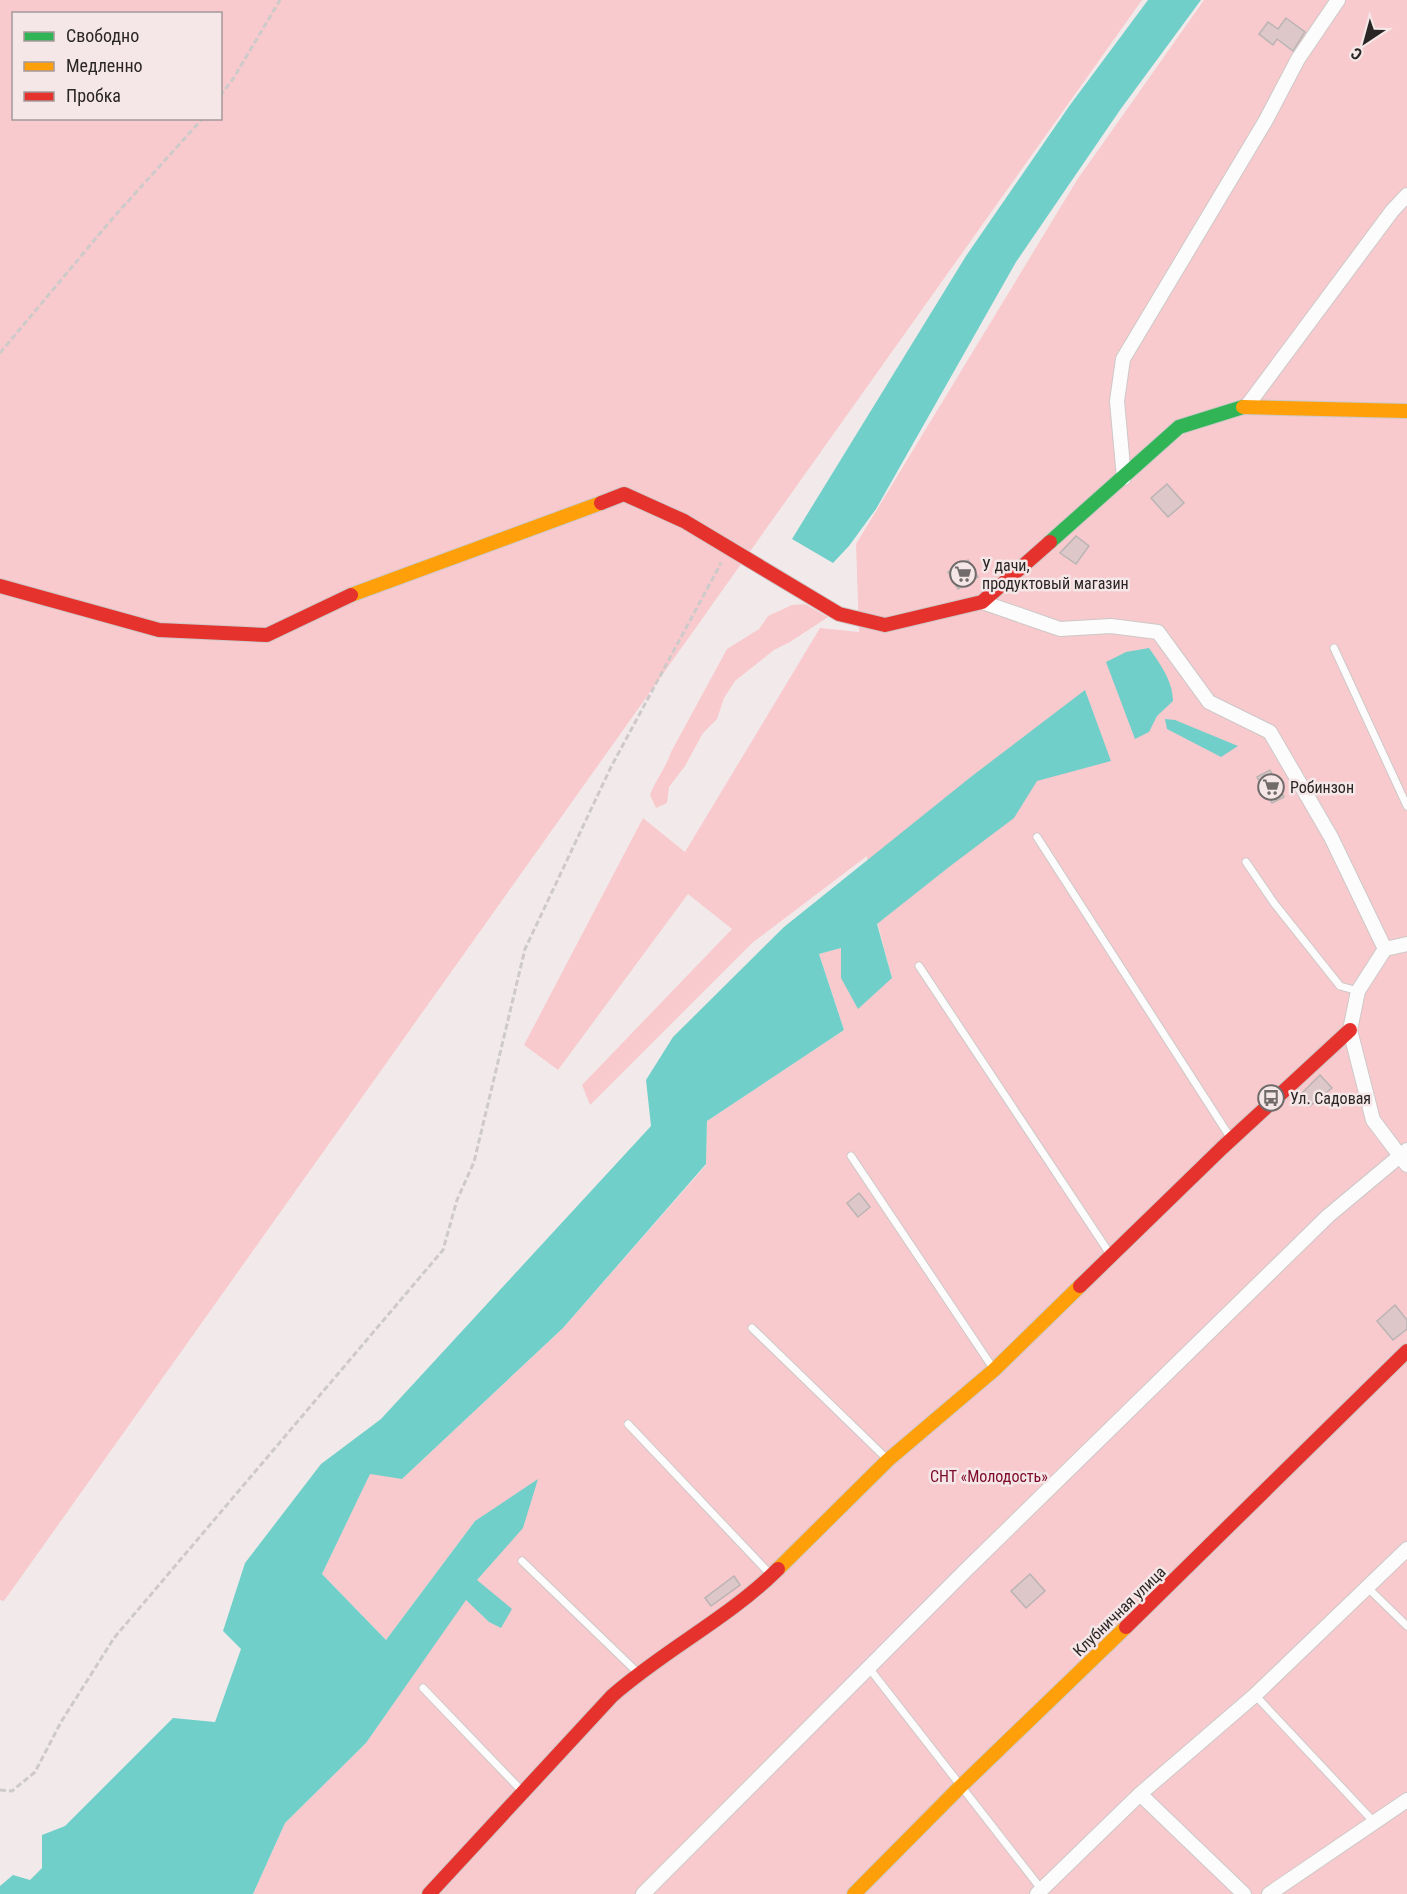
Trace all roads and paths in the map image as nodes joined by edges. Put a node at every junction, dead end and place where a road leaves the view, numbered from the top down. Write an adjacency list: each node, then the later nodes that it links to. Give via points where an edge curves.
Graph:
1 (279, 0): 3 (path)
2 (1338, 0): 9 (street, via 1298,59 1266,120 1123,359 1117,401)
3 (222, 93)
4 (201, 120): 6 (path)
5 (1407, 195): 7 (street)
6 (0, 353)
7 (1247, 406): 8 (street); 9 (street, via 1179,428)
8 (1407, 411)
9 (1124, 478): 12 (street)
10 (729, 548): 11 (street, via 684,521 624,494 354,594 267,635 159,630); 12 (street, via 839,614 885,625); 41 (path, via 611,767 525,949 474,1162 442,1250 114,1638 35,1772 12,1791)
11 (0, 586)
12 (982, 602): 18 (street, via 1060,629 1111,626 1158,632 1209,702 1270,732 1331,837)
13 (1334, 648): 14 (lane)
14 (1407, 806)
15 (1037, 837): 22 (lane)
16 (1246, 862): 20 (lane, via 1340,986)
17 (1407, 944): 18 (street)
18 (1385, 949): 20 (street)
19 (919, 966): 25 (lane)
20 (1358, 991): 21 (street)
21 (1350, 1030): 22 (street); 24 (street, via 1373,1120)
22 (1232, 1139): 25 (street)
23 (851, 1156): 28 (lane)
24 (1405, 1157): 36 (street, via 1328,1216)
25 (1111, 1256): 28 (street)
26 (752, 1328): 30 (lane)
27 (1407, 1351): 40 (street, Клубничная улица)
28 (994, 1370): 30 (street)
29 (628, 1424): 33 (lane)
30 (888, 1460): 33 (street)
31 (1407, 1549): 34 (street)
32 (522, 1561): 37 (lane)
33 (771, 1576): 37 (street)
34 (1368, 1588): 35 (lane); 39 (street)
35 (1407, 1626)
36 (868, 1668): 40 (lane); 48 (street)
37 (638, 1673): 42 (street)
38 (423, 1688): 42 (lane)
39 (1255, 1695): 43 (street); 45 (lane)
40 (960, 1787): 46 (lane); 49 (street, Клубничная улица)
41 (0, 1790)
42 (523, 1792): 47 (street)
43 (1140, 1794): 46 (street); 50 (street)
44 (1407, 1800): 45 (street)
45 (1374, 1822): 51 (street)
46 (1041, 1892)
47 (429, 1894)
48 (642, 1894)
49 (854, 1894)
50 (1244, 1894)
51 (1269, 1894)

